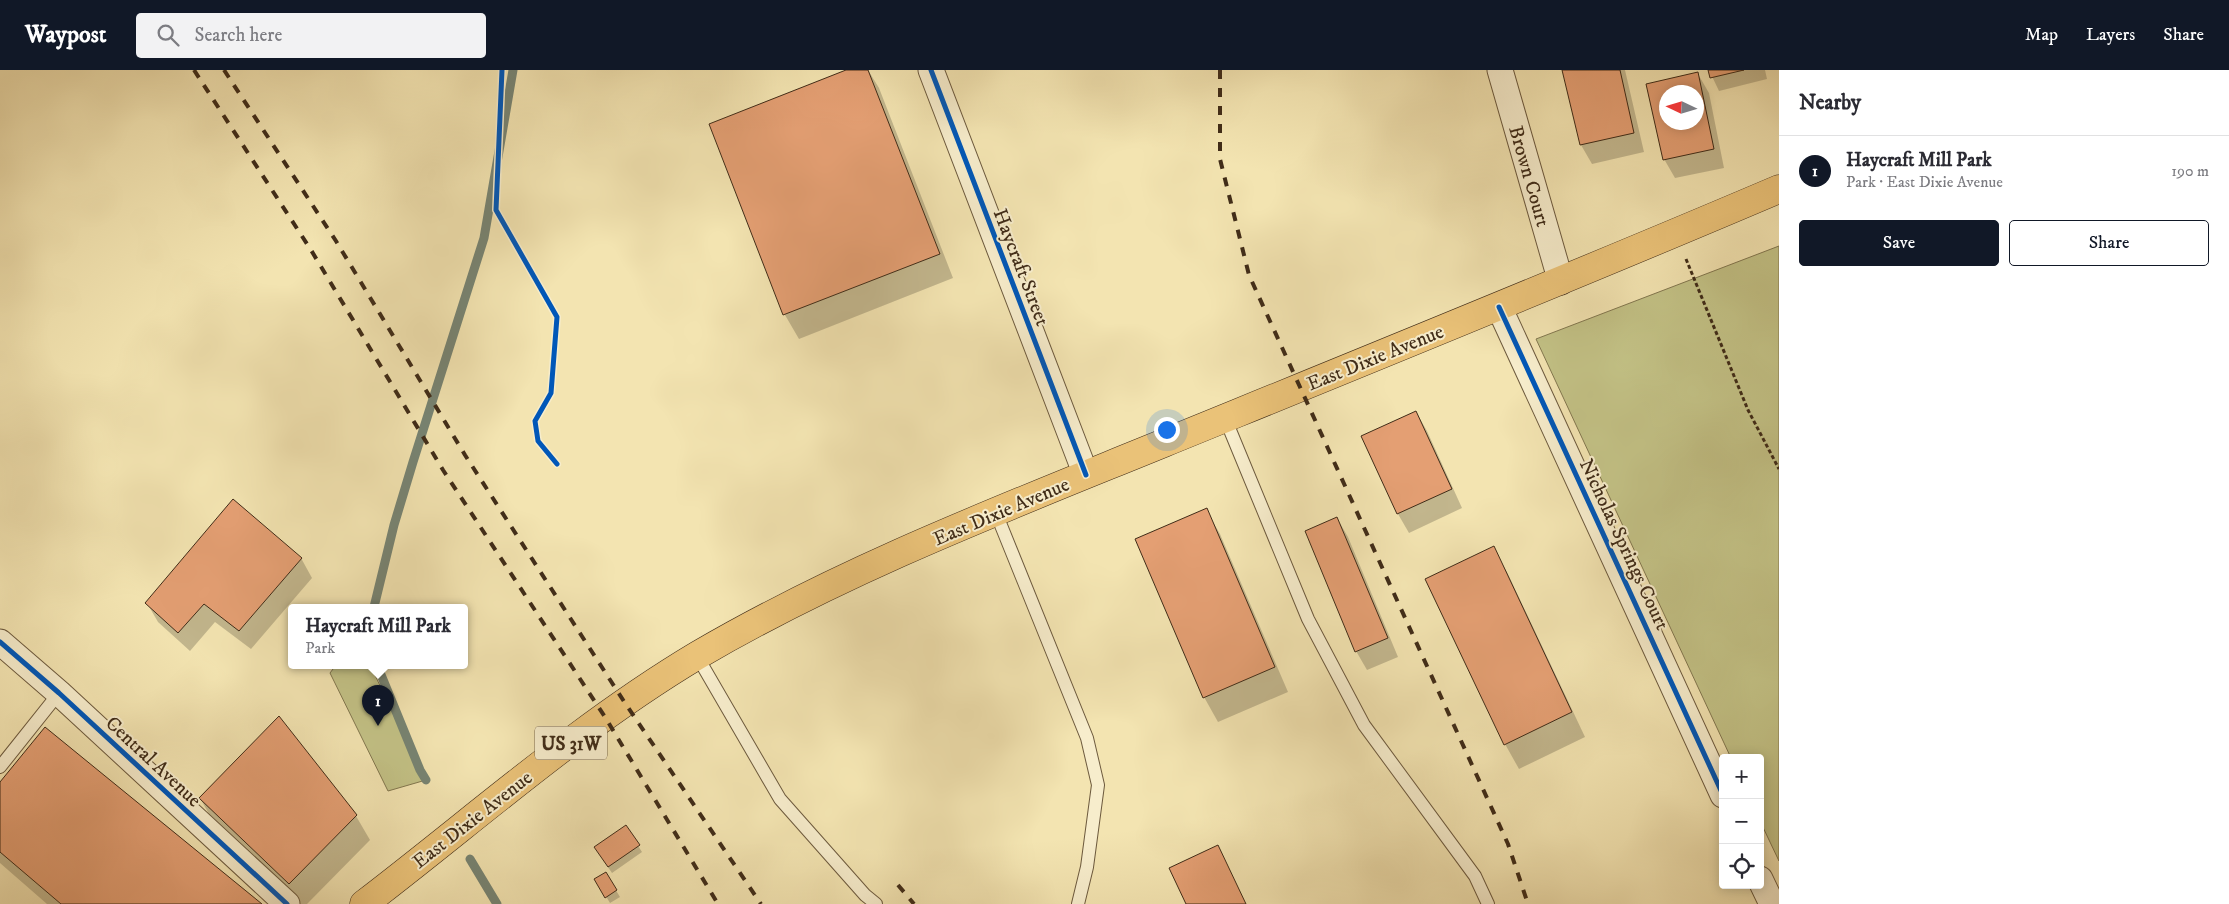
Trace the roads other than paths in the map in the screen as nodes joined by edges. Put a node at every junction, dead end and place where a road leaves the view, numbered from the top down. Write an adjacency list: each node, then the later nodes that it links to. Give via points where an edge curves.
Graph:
1 (931, 70): 7 (street, Haycraft Street)
2 (1500, 70): 4 (street, Brown Court)
3 (1779, 189): 4 (main road, East Dixie Avenue / US 31W)
4 (1561, 282): 5 (main road, East Dixie Avenue / US 31W)
5 (1499, 307): 6 (main road, East Dixie Avenue / US 31W); 13 (street, Nicholas Springs Court)
6 (1225, 418): 7 (main road, East Dixie Avenue / US 31W); 19 (lane, via 1308,619 1364,724 1475,876)
7 (1086, 475): 8 (main road, East Dixie Avenue / US 31W)
8 (996, 513): 10 (main road, East Dixie Avenue / US 31W, via 800,600); 18 (lane, via 1088,738 1098,785 1087,867)
9 (0, 642): 11 (street, Central Avenue)
10 (697, 656): 16 (main road, East Dixie Avenue / US 31W, via 625,703); 17 (lane, via 780,799)
11 (59, 693): 12 (lane); 15 (street, Central Avenue)
12 (0, 767)
13 (1719, 786)
14 (1764, 887): 20 (street)
15 (287, 904)
16 (364, 904)
17 (876, 904)
18 (1078, 904)
19 (1488, 904)
20 (1772, 904)

